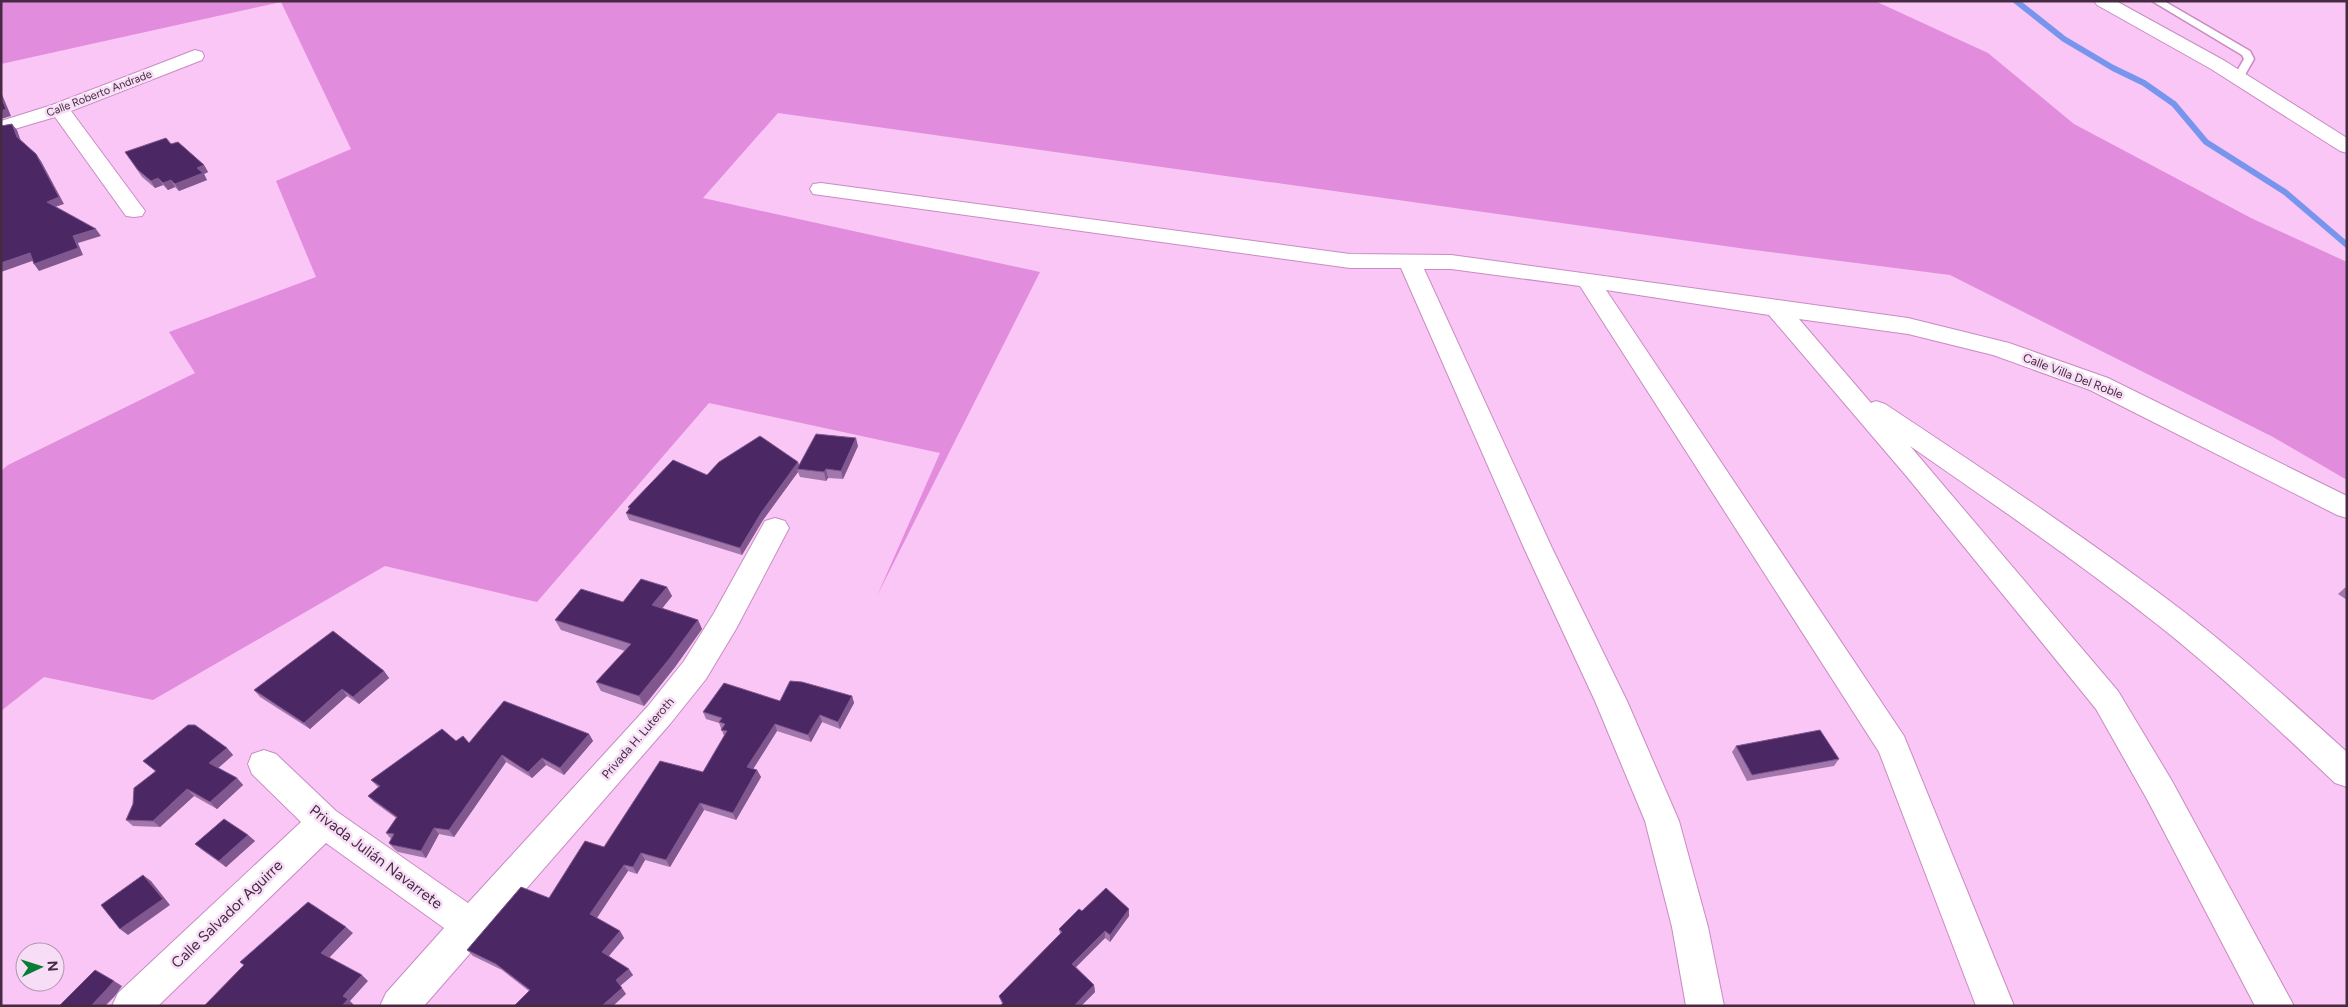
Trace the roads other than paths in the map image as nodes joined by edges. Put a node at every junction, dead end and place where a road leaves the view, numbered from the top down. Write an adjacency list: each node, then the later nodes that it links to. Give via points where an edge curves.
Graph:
1 (2103, 1): 4 (street)
2 (2157, 1): 4 (lane, via 2246,53 2249,58)
3 (195, 56): 5 (street, Calle Roberto Andrade)
4 (2238, 78): 7 (street)
5 (59, 109): 6 (street, Calle Roberto Andrade); 9 (street)
6 (1, 127)
7 (2347, 147)
8 (821, 189): 10 (street, Calle Villa Del Roble, via 1350,261)
9 (134, 211)
10 (1409, 261): 11 (street, Calle Villa Del Roble, via 1451,262); 22 (street, via 1611,701 1662,820 1690,927)
11 (1588, 280): 12 (street, Calle Villa Del Roble); 23 (street, via 1893,746)
12 (1778, 310): 13 (street); 14 (street, Calle Villa Del Roble, via 1908,326 2000,349 2099,384)
13 (1842, 386): 17 (street, via 2027,513 2174,621 2262,694); 24 (street, via 1924,478 2107,700 2160,791)
14 (2347, 508)
15 (775, 528): 19 (street, Privada H. Luteroth, via 695,670 659,715)
16 (264, 764): 18 (street, Privada Julián Navarrete)
17 (2347, 773)
18 (324, 822): 19 (street, Privada Julián Navarrete); 20 (street, Calle Salvador Aguirre)
19 (469, 925): 21 (street, Privada H. Luteroth)
20 (131, 1006)
21 (399, 1006)
22 (1705, 1006)
23 (1995, 1006)
24 (2275, 1006)

